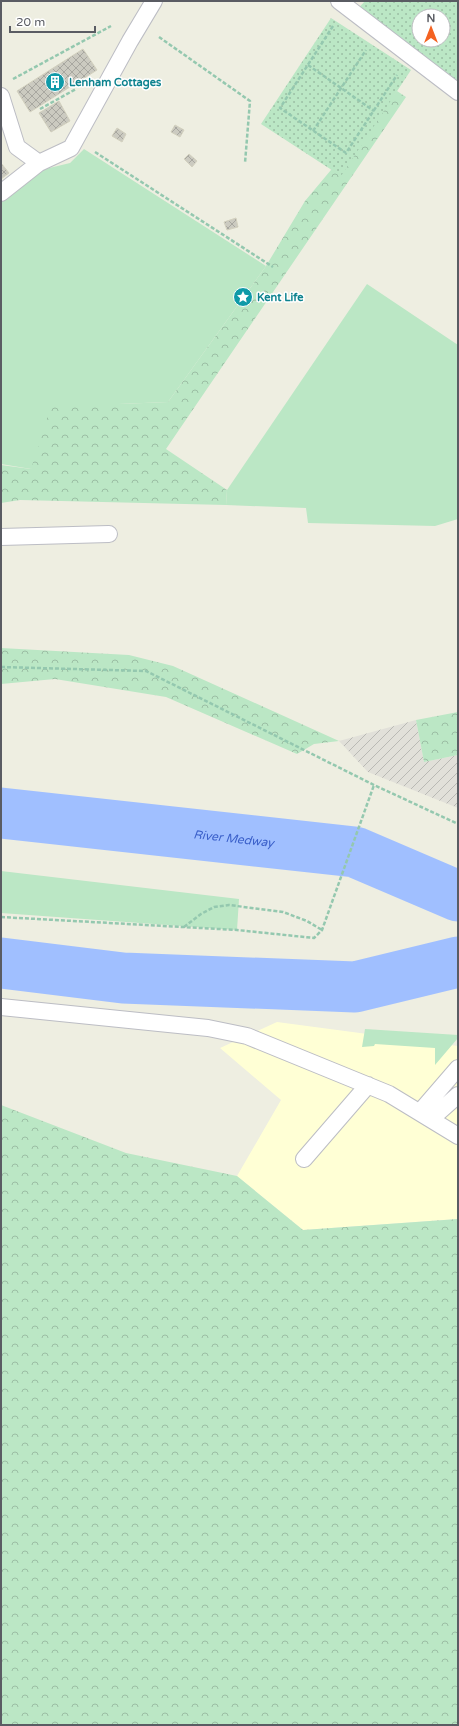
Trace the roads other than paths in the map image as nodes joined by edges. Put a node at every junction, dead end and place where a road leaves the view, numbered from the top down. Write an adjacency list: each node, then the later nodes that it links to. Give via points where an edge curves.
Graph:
1 (154, 1): 5 (lane, via 71,148)
2 (342, 4): 4 (lane)
3 (4, 89): 5 (lane, via 17,147)
4 (458, 92)
5 (38, 163): 6 (lane)
6 (1, 193)
7 (109, 534): 8 (lane)
8 (1, 537)
9 (1, 1007): 11 (lane, via 208,1028 247,1036)
10 (458, 1068): 13 (lane)
11 (368, 1086): 13 (lane, via 389,1094); 15 (lane)
12 (458, 1095): 13 (lane)
13 (426, 1116): 14 (lane)
14 (458, 1136)
15 (304, 1159)

